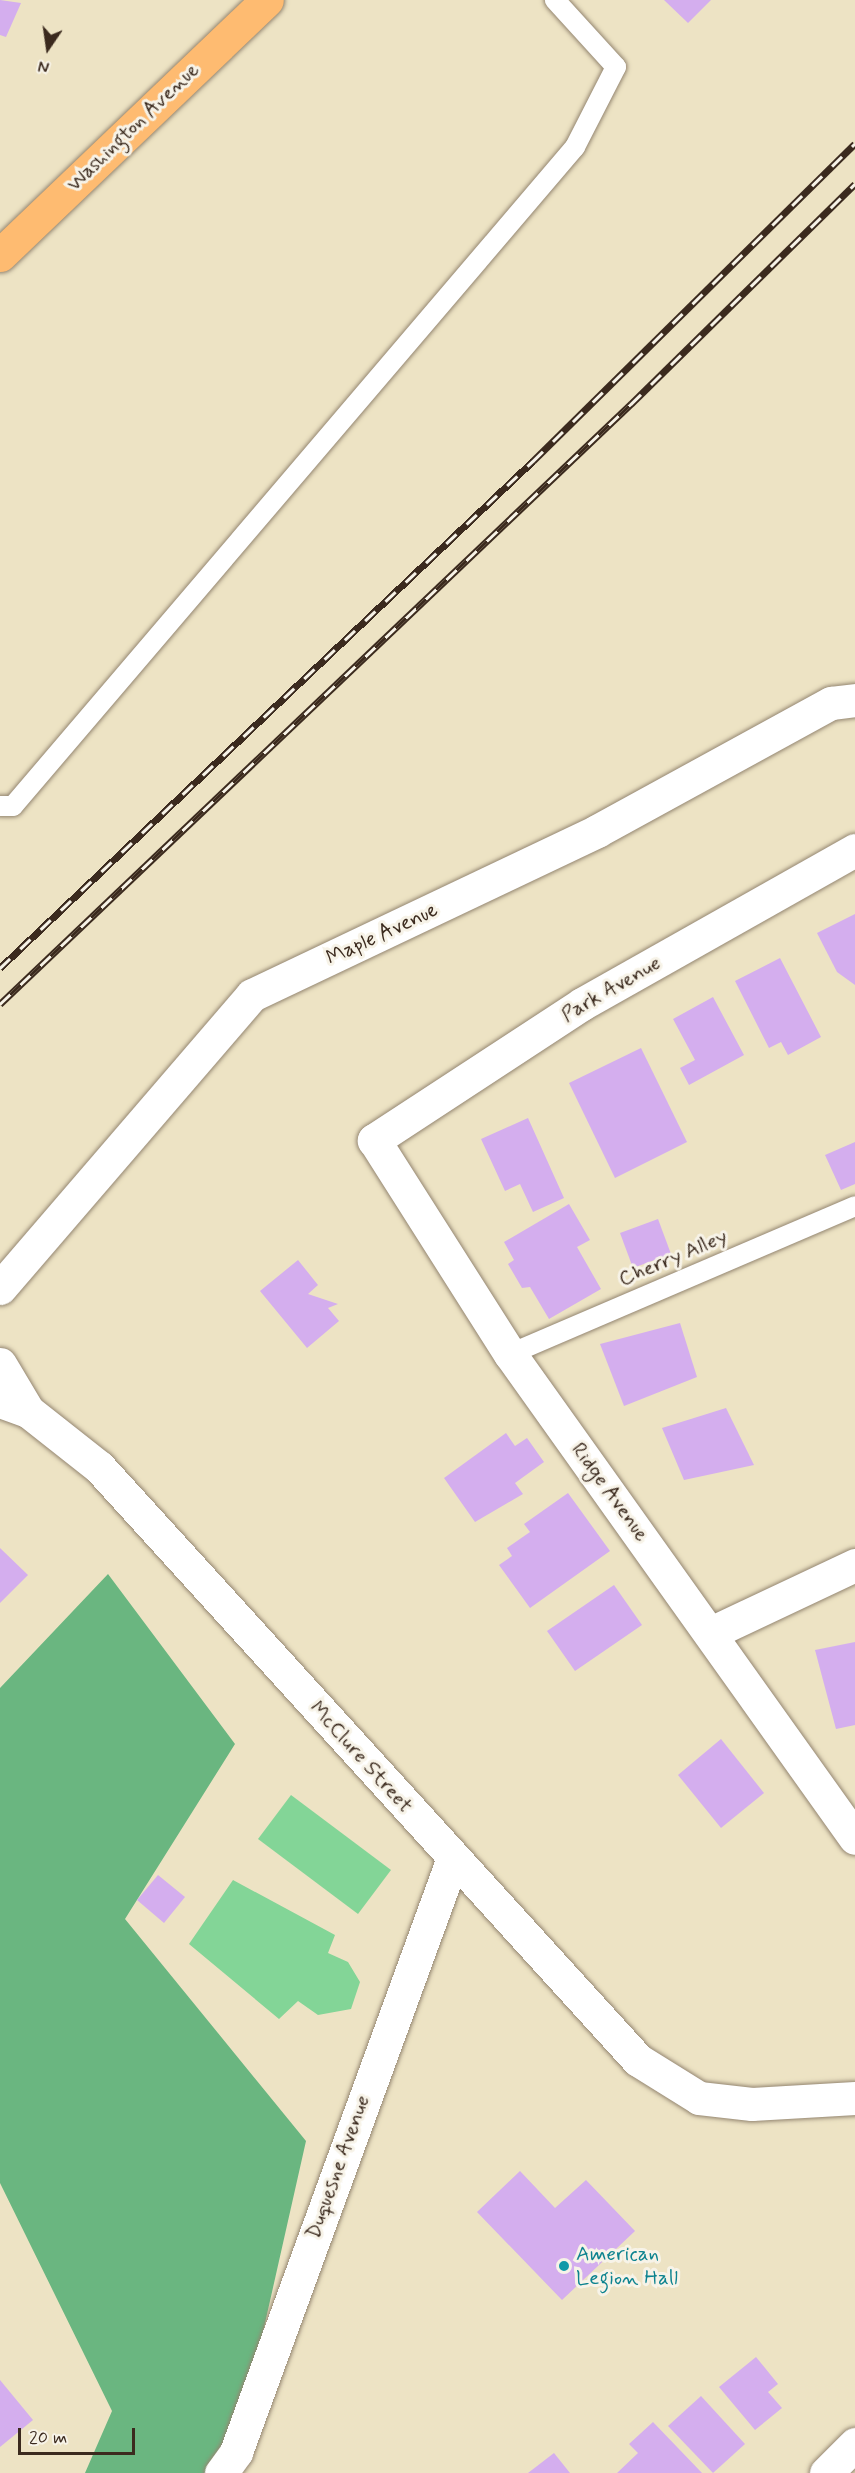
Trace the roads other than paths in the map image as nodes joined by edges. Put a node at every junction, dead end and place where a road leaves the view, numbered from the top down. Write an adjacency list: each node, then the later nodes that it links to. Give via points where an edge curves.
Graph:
1 (267, 0): 3 (main road, Washington Avenue)
2 (555, 0): 5 (lane, via 616,66 575,147 13,806)
3 (0, 255)
4 (855, 700): 9 (street, Maple Avenue, via 831,703 597,831 252,995)
5 (0, 806)
6 (855, 850): 7 (street, Park Avenue, via 582,1004)
7 (374, 1140): 10 (street, Ridge Avenue)
8 (855, 1206): 10 (lane, Cherry Alley)
9 (0, 1288)
10 (510, 1354): 14 (street, Ridge Avenue)
11 (0, 1364): 12 (street, McClure Street)
12 (14, 1406): 16 (street, McClure Street, via 99,1467)
13 (855, 1565): 14 (street)
14 (711, 1633): 15 (street, Ridge Avenue)
15 (855, 1838)
16 (453, 1858): 17 (street, McClure Street, via 638,2060 699,2098 752,2104); 19 (street, Duquesne Avenue, via 236,2452)
17 (855, 2098)
18 (855, 2444): 20 (street)
19 (221, 2473)
20 (826, 2473)

